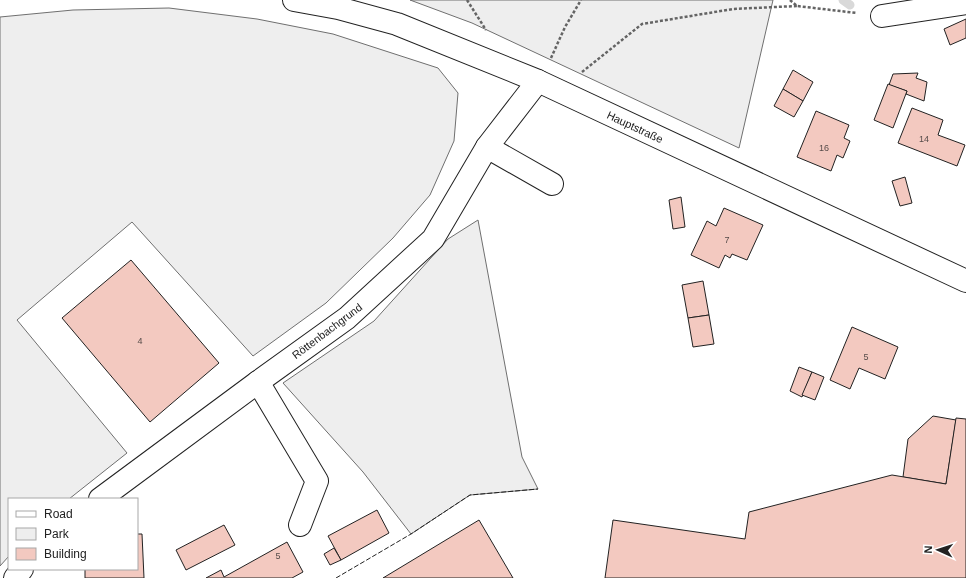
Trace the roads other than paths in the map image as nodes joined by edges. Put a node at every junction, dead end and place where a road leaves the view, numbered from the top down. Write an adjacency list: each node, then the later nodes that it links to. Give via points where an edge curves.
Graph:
1 (294, 0): 4 (main road, Hauptstraße, via 338,8 397,24)
2 (966, 3): 3 (main road)
3 (882, 16)
4 (538, 81): 5 (main road, Röttenbachgrund); 7 (main road, Hauptstraße)
5 (487, 147): 6 (main road); 8 (main road, Röttenbachgrund, via 433,239 347,318)
6 (552, 184)
7 (966, 281)
8 (258, 382): 9 (main road, Röttenbachgrund); 10 (main road, via 317,481)
9 (101, 498)
10 (300, 525)
11 (21, 570): 12 (main road)
12 (15, 578)

